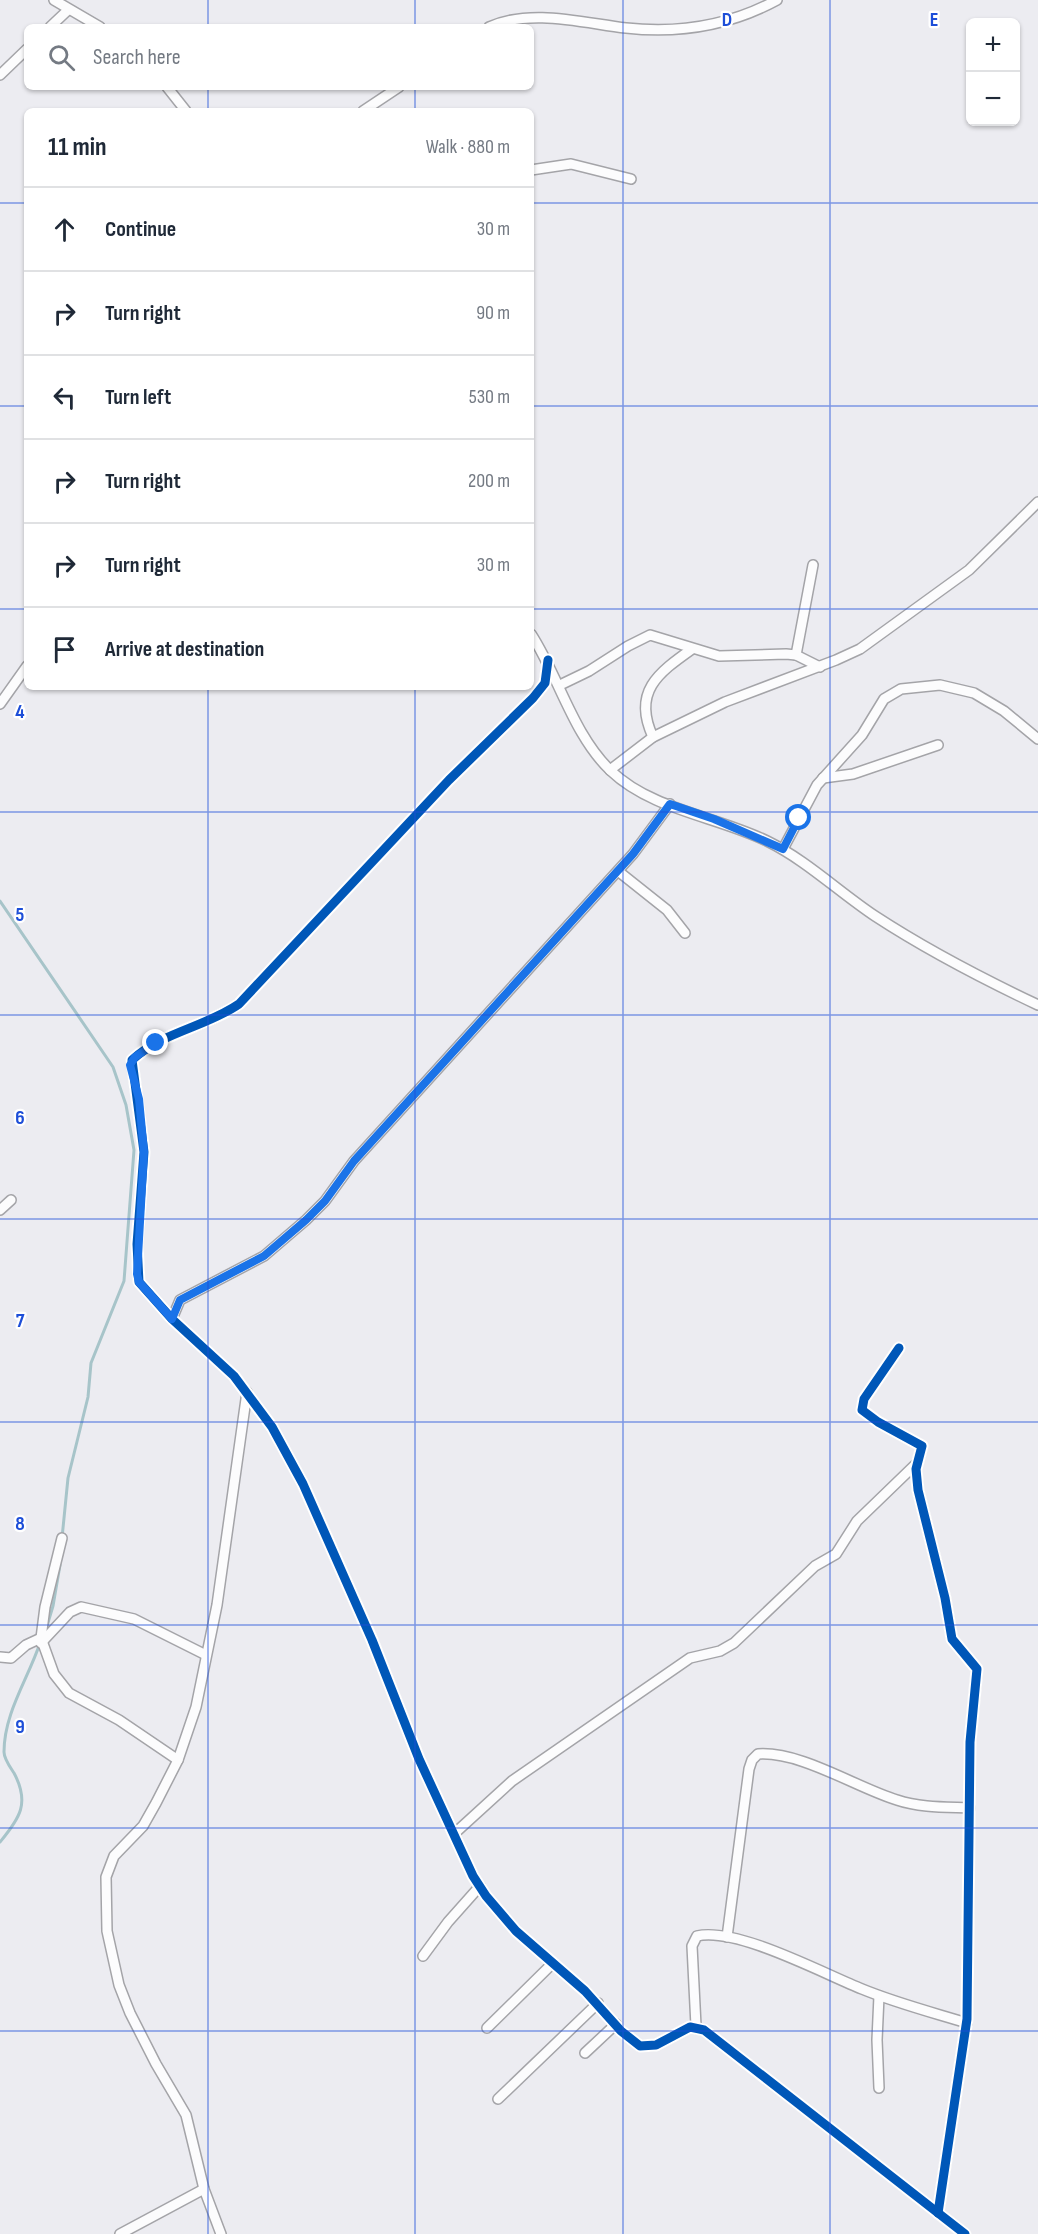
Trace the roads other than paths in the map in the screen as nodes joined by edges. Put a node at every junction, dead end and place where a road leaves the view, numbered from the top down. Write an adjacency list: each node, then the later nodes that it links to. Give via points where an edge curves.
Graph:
1 (54, 0): 3 (street)
2 (777, 0): 6 (street, via 705,28 650,30 533,18)
3 (68, 10): 4 (street); 5 (street)
4 (53, 24)
5 (94, 24)
6 (504, 24)
7 (24, 52): 8 (street)
8 (0, 75)
9 (169, 90): 11 (street)
10 (394, 90): 12 (street)
11 (184, 108)
12 (368, 108)
13 (534, 170): 14 (street, via 571,164)
14 (630, 179)
15 (1038, 502): 21 (street, via 986,555 941,592 860,649)
16 (813, 566): 19 (street)
17 (534, 639): 20 (street)
18 (692, 649): 19 (street, via 731,657); 23 (street, via 650,635); 25 (street, via 649,688 646,713)
19 (796, 655): 21 (street)
20 (548, 660): 23 (street); 37 (street, via 545,683 533,698 456,772 239,1004 210,1021 156,1043 132,1060 144,1152 137,1278)
21 (820, 667): 25 (street, via 724,702)
22 (24, 670): 24 (street)
23 (560, 685): 28 (street, via 587,742)
24 (0, 704)
25 (653, 737): 28 (street)
26 (1038, 739): 29 (street, via 974,693 940,685 916,686 884,699 862,735)
27 (938, 745): 29 (street, via 854,774)
28 (610, 770): 30 (street, via 630,788)
29 (823, 778): 31 (street)
30 (670, 804): 31 (street); 32 (street)
31 (783, 849): 34 (street, via 838,891 936,954)
32 (618, 871): 33 (street, via 667,910); 37 (street, via 354,1161 317,1210 264,1256 180,1300)
33 (685, 933)
34 (1038, 1005)
35 (10, 1200): 36 (street)
36 (0, 1210)
37 (172, 1319): 39 (street)
38 (899, 1348): 40 (street, via 864,1399 862,1410 920,1444)
39 (247, 1392): 43 (street, via 224,1561); 47 (street, via 272,1427 303,1484 372,1640 415,1750)
40 (917, 1463): 46 (street, via 920,1497 952,1640 977,1669 970,1742); 47 (street, via 857,1521 836,1554 815,1566 734,1643 720,1651 690,1658 512,1781)
41 (62, 1538): 42 (street)
42 (41, 1641): 43 (street, via 70,1612 81,1607 134,1619); 44 (street, via 26,1644 12,1658); 45 (street, via 54,1674 66,1690)
43 (206, 1654): 45 (street, via 201,1690)
44 (0, 1657)
45 (178, 1760): 61 (street, via 143,1826 109,1865 107,1931 119,1985 130,2013 186,2115)
46 (970, 1808): 49 (street, via 906,1803 833,1773 778,1755 758,1754 749,1769); 54 (street)
47 (455, 1833): 48 (street)
48 (480, 1886): 50 (street); 51 (street, via 496,1911)
49 (727, 1937): 52 (street); 56 (street, via 704,1935 694,1940)
50 (423, 1956)
51 (553, 1963): 53 (street); 57 (street)
52 (879, 1996): 54 (street); 59 (street)
53 (598, 2003): 55 (street); 60 (street)
54 (967, 2023): 62 (street)
55 (616, 2024): 56 (street, via 630,2040 649,2047); 58 (street)
56 (696, 2026): 62 (street)
57 (487, 2028)
58 (585, 2053)
59 (879, 2088)
60 (498, 2099)
61 (204, 2189): 63 (street); 64 (street)
62 (938, 2213): 65 (street)
63 (120, 2234)
64 (221, 2234)
65 (965, 2234)

